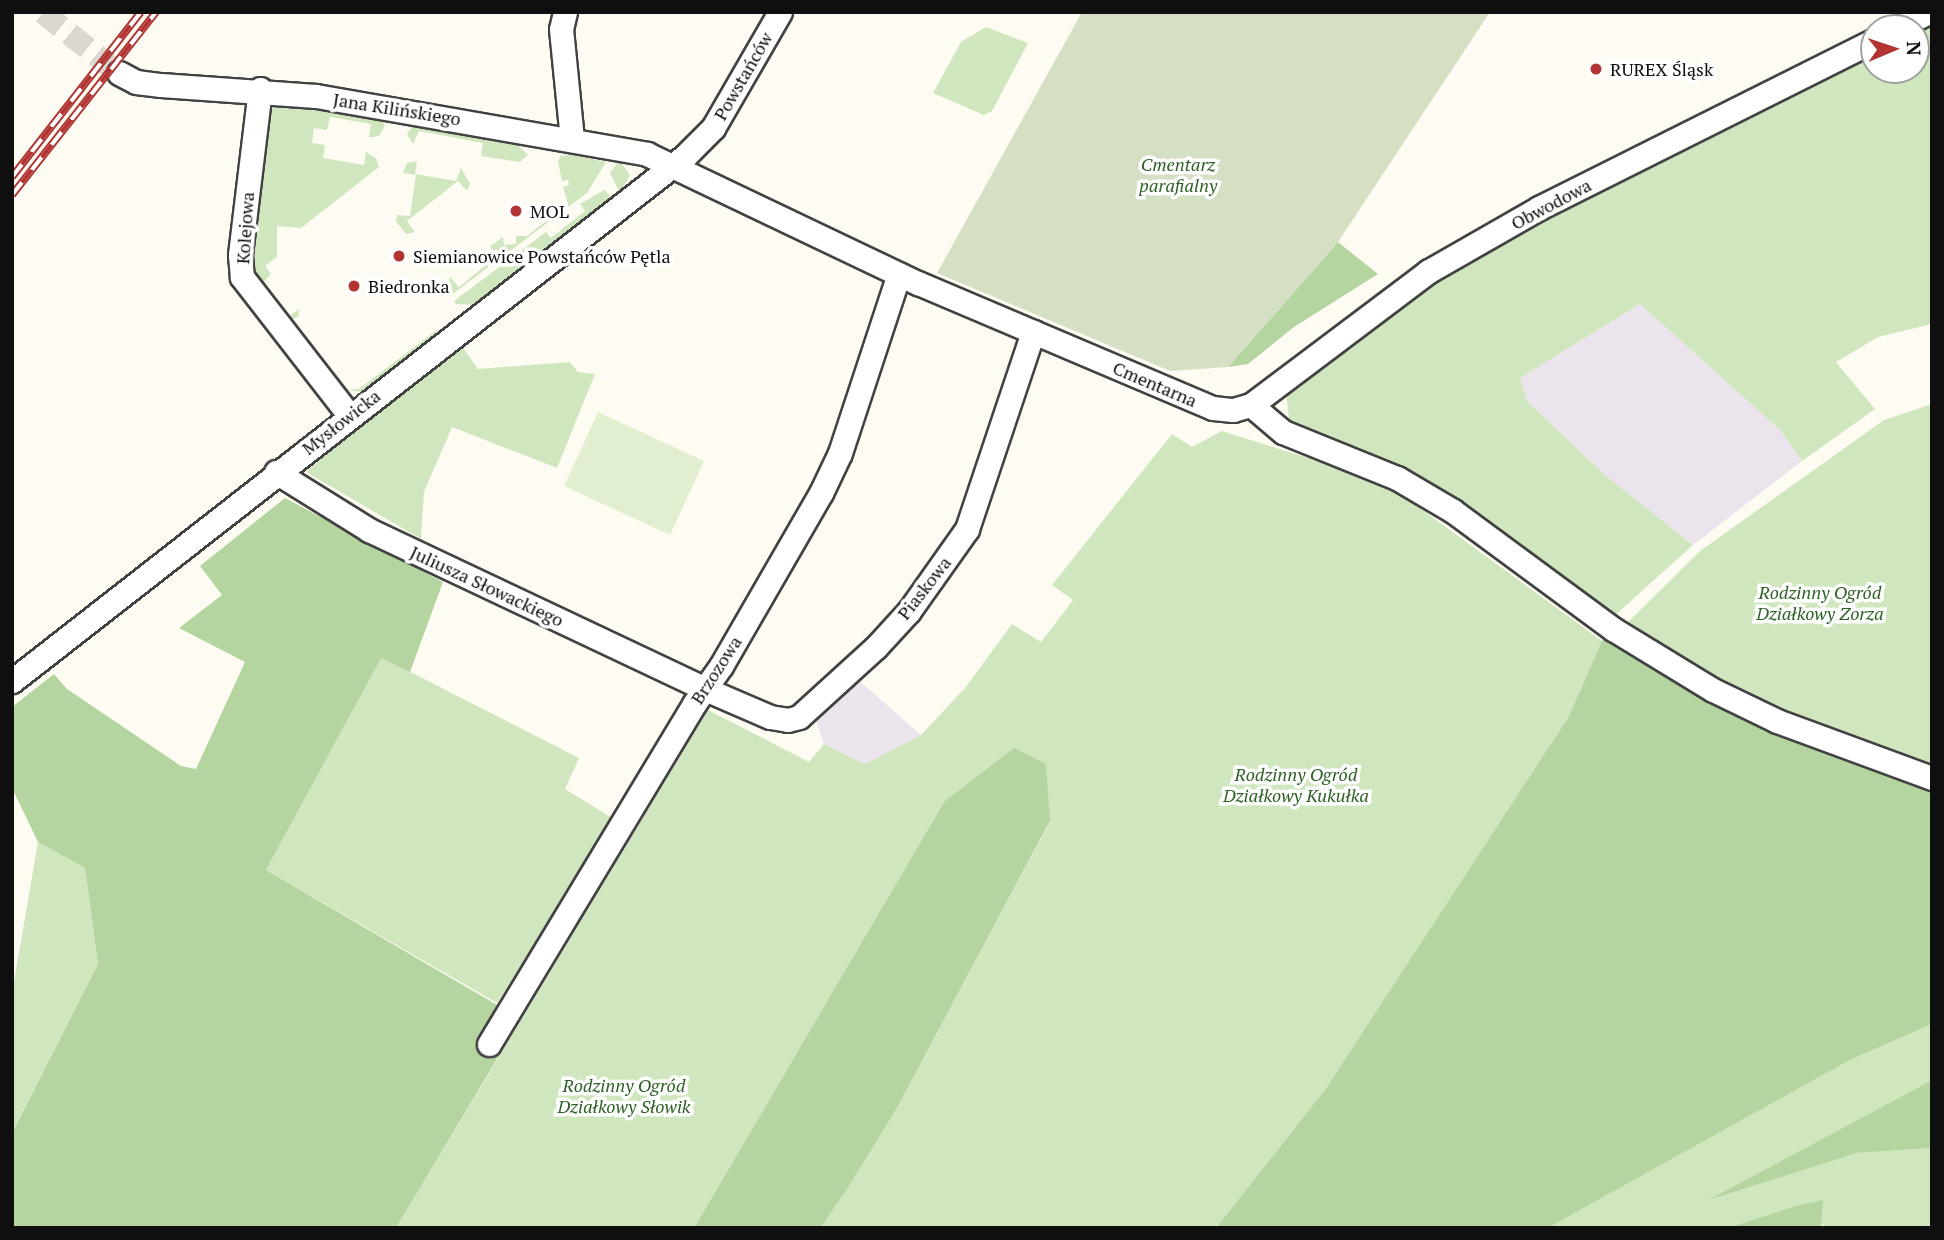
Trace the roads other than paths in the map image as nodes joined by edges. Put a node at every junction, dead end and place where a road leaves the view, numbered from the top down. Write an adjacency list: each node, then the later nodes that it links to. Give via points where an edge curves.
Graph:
1 (565, 12): 6 (street, via 561,29)
2 (780, 12): 7 (street, Powstańców, via 713,128)
3 (1860, 47): 10 (street, Obwodowa, via 1539,208 1429,271)
4 (119, 73): 5 (street, Jana Kilińskiego, via 161,85)
5 (260, 89): 6 (street, Jana Kilińskiego); 11 (street, Kolejowa, via 240,255 242,277)
6 (572, 139): 7 (street, Jana Kilińskiego, via 647,154)
7 (672, 166): 8 (street, Cmentarna); 11 (street, Mysłowicka)
8 (899, 274): 9 (street, Cmentarna); 14 (street, Brzozowa, via 830,473)
9 (1033, 332): 10 (street, Cmentarna, via 1213,408 1233,410); 14 (street, Piaskowa, via 978,505 949,557 909,611 799,718 769,718)
10 (1251, 405): 15 (street, via 1283,432 1397,478 1453,511 1613,629 1713,690 1777,721)
11 (349, 415): 12 (street, Mysłowicka)
12 (276, 472): 13 (street, Mysłowicka); 14 (street, Juliusza Słowackiego, via 343,517)
13 (12, 681)
14 (705, 689): 16 (street, Brzozowa)
15 (1932, 778)
16 (489, 1044)

